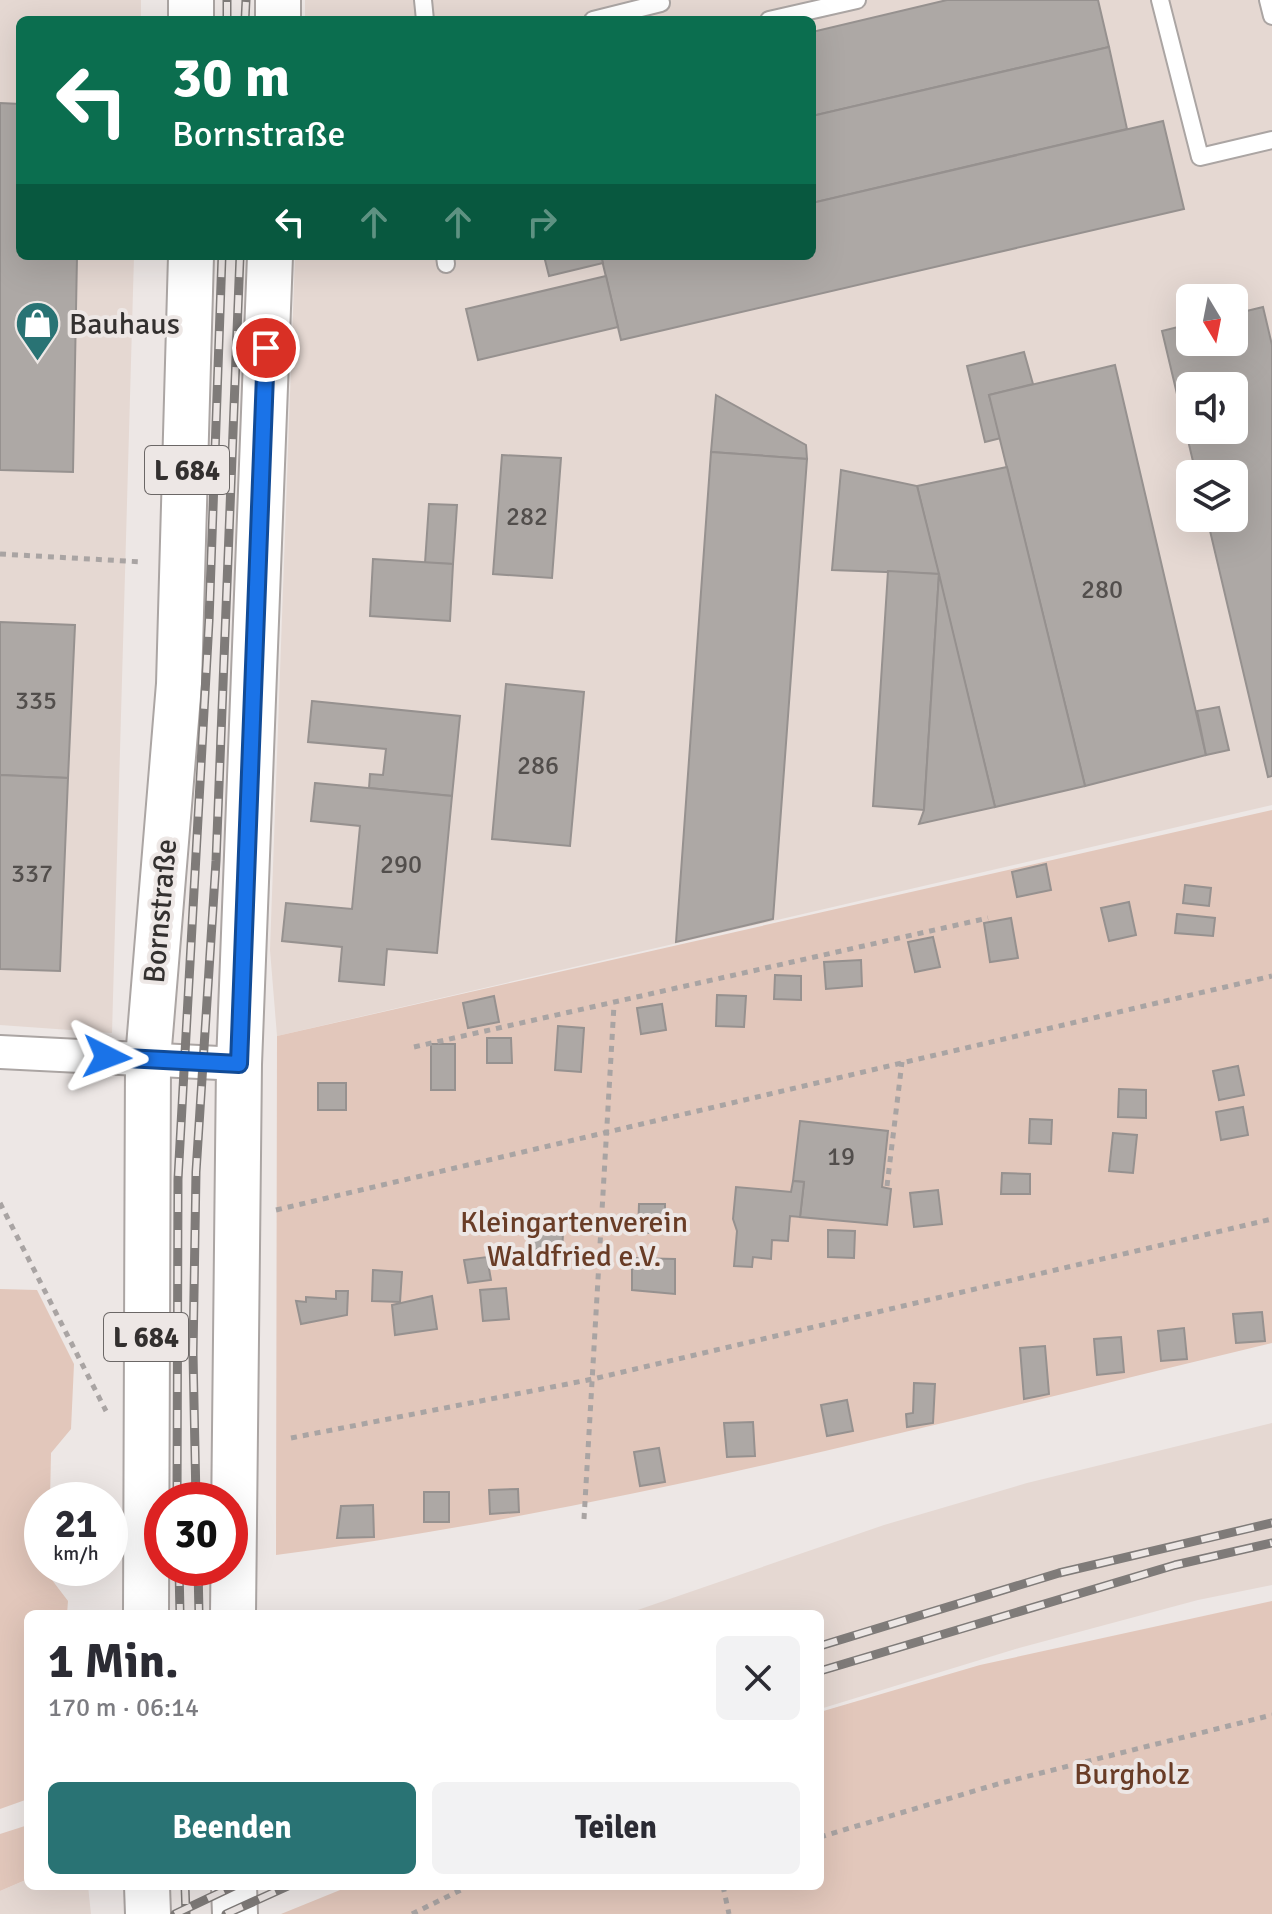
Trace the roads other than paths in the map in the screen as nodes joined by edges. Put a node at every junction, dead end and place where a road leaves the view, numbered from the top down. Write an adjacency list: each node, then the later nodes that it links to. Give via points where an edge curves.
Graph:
1 (857, 0): 6 (lane)
2 (1160, 0): 8 (lane, via 1200,157)
3 (1268, 0): 7 (lane)
4 (662, 8): 5 (lane)
5 (616, 16)
6 (787, 16)
7 (1272, 16)
8 (1272, 140)
9 (191, 260): 12 (main road, Bornstraße / L 684, via 179,684)
10 (270, 260): 13 (main road, L 684)
11 (0, 1052): 12 (street)
12 (148, 1059): 13 (street); 14 (main road, Bornstraße / L 684)
13 (239, 1064): 15 (main road, L 684)
14 (146, 1610)
15 (233, 1610)
16 (147, 1890): 18 (main road)
17 (234, 1890): 19 (main road)
18 (148, 1914)
19 (235, 1914)

